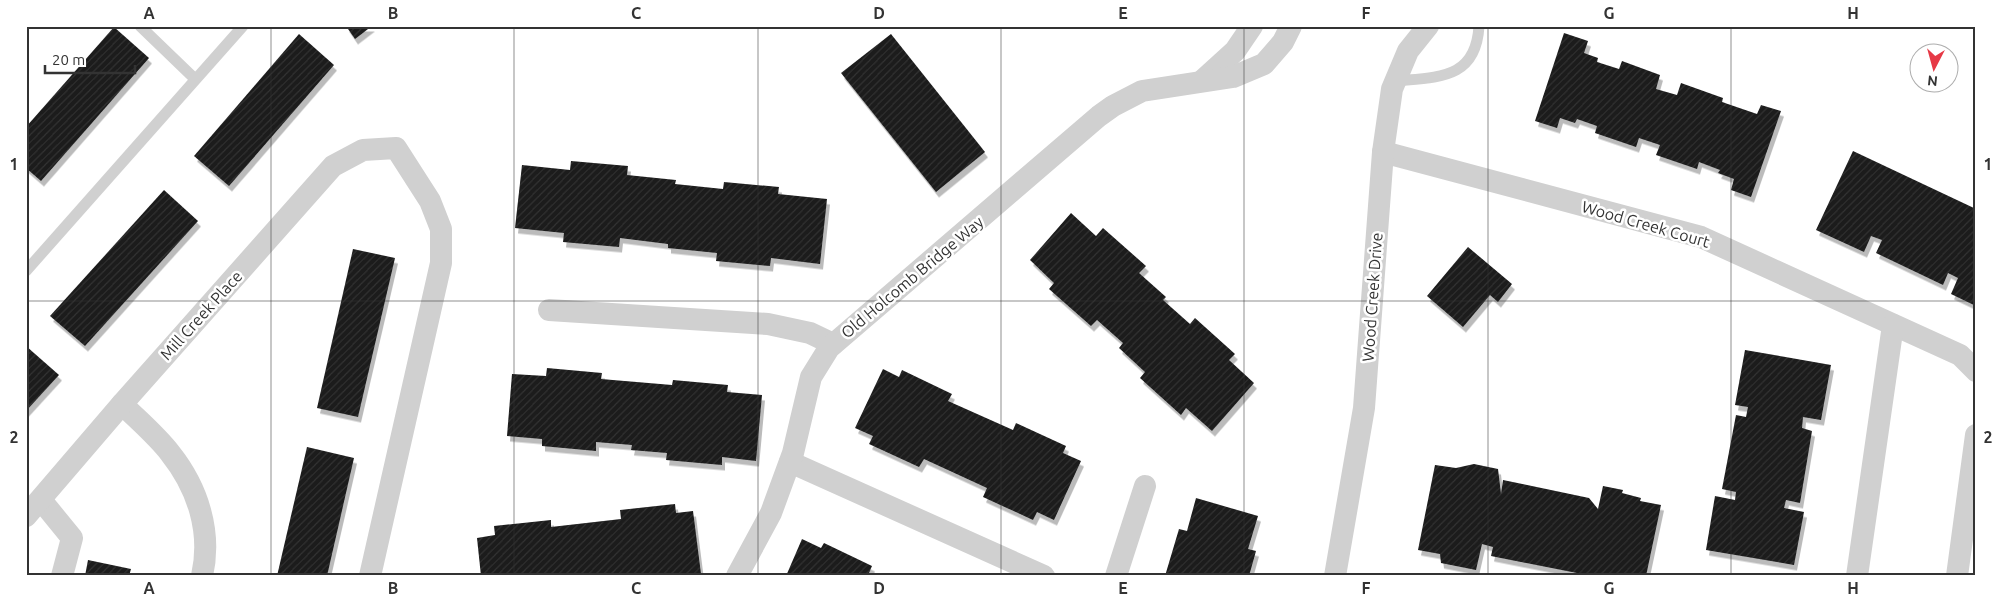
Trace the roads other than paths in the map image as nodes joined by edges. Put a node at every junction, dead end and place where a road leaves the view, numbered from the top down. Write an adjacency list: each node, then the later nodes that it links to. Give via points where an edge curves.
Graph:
1 (140, 26): 7 (lane)
2 (243, 26): 7 (lane)
3 (1252, 26): 8 (street, via 1235,51)
4 (1291, 26): 8 (street, Old Holcomb Bridge Way, via 1283,42 1264,64 1233,77)
5 (1428, 26): 9 (street, Wood Creek Drive, via 1408,51)
6 (1479, 26): 9 (lane, via 1473,55 1465,66 1428,78)
7 (195, 79): 11 (lane)
8 (1202, 81): 14 (street, Old Holcomb Bridge Way, via 1142,91 1099,116)
9 (1396, 81): 10 (street, Wood Creek Drive)
10 (1383, 152): 13 (street, Wood Creek Court, via 1701,237); 27 (street, Wood Creek Drive, via 1364,408)
11 (26, 271)
12 (549, 310): 14 (street, via 768,324 810,333)
13 (1893, 325): 15 (street, Wood Creek Court, via 1960,355); 28 (street)
14 (834, 344): 18 (street, Old Holcomb Bridge Way, via 828,348 811,377)
15 (1976, 372)
16 (122, 404): 20 (street, Mill Creek Place); 22 (street, via 170,452 190,482 204,521 205,563); 23 (street, Mill Creek Place, via 333,166 363,150 396,148 433,208 441,229 441,263)
17 (1976, 435): 29 (street)
18 (790, 462): 24 (street, Old Holcomb Bridge Way, via 771,513); 25 (street)
19 (1145, 486): 26 (street)
20 (34, 508): 21 (street, via 72,538)
21 (62, 576)
22 (202, 576)
23 (370, 576)
24 (737, 576)
25 (1044, 576)
26 (1116, 576)
27 (1335, 576)
28 (1857, 576)
29 (1957, 576)

